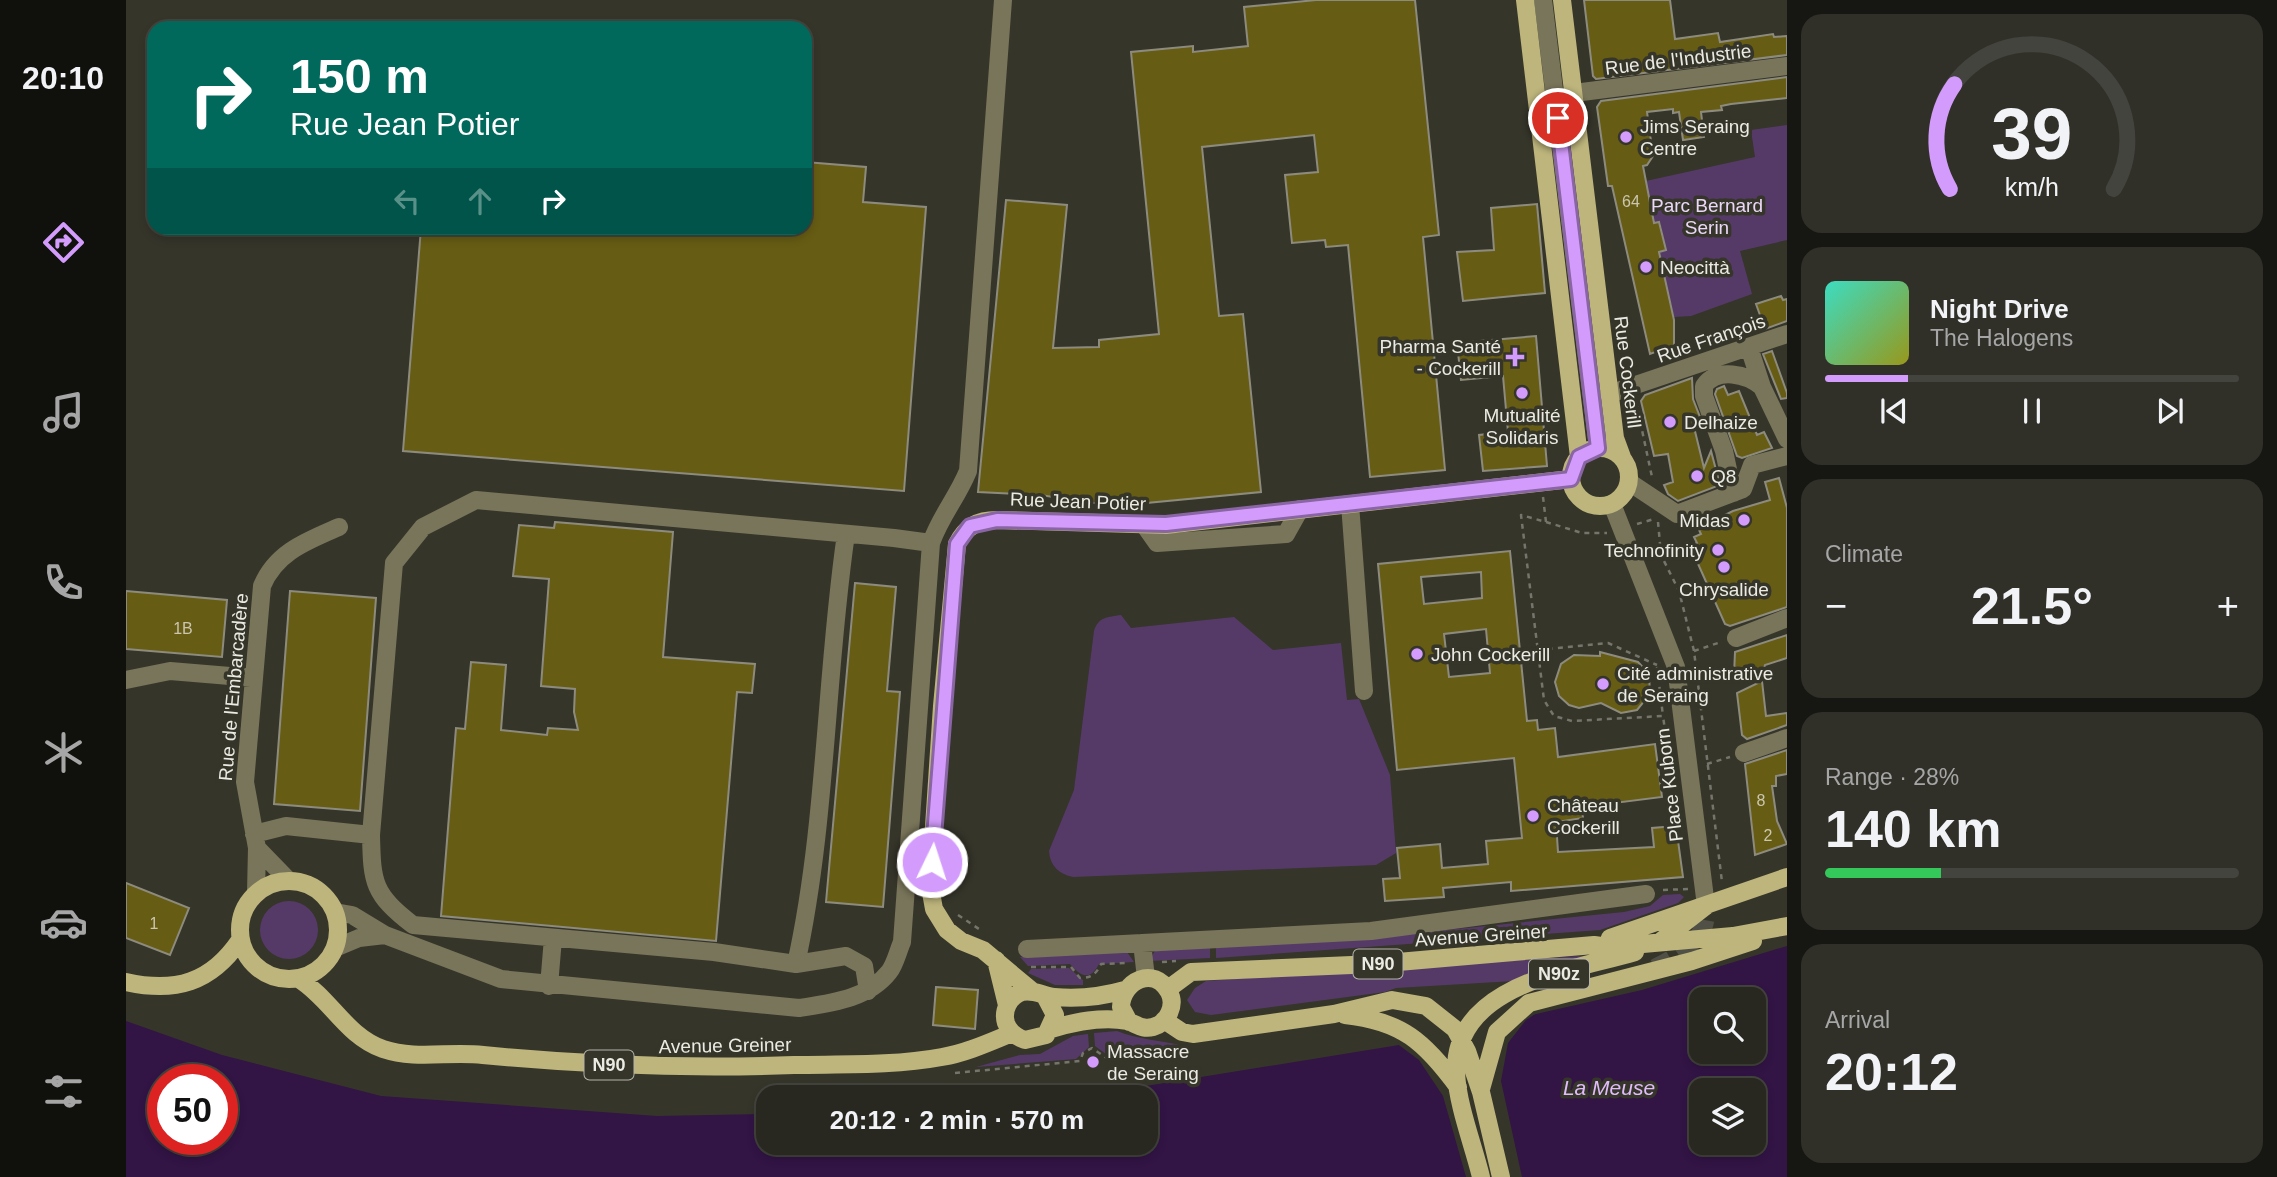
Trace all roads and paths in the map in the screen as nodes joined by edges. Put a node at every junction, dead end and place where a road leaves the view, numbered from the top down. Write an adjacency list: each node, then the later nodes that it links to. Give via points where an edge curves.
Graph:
1 (1003, 0): 29 (street, via 968,471)
2 (1525, 0): 15 (main road)
3 (1543, 0): 13 (street, Rue Cockerill)
4 (1562, 0): 6 (main road, Rue Cockerill)
5 (1787, 65): 6 (street, Rue de l'Industrie)
6 (1574, 93): 11 (main road, Rue Cockerill)
7 (1780, 336): 8 (street, Rue François)
8 (1749, 347): 9 (street, Rue François); 10 (street)
9 (1634, 387): 11 (street, Rue François); 21 (path)
10 (1762, 387): 12 (street); 20 (street, via 1731,375 1714,377 1704,386)
11 (1609, 394): 16 (main road, Rue Cockerill)
12 (1787, 439)
13 (1598, 448): 15 (main road); 16 (main road)
14 (1787, 456): 20 (street, via 1752,465 1743,489)
15 (1579, 457): 17 (main road)
16 (1622, 457): 19 (main road)
17 (1571, 479): 18 (main road, Rue Jean Potier); 23 (main road, via 1581,499 1590,505)
18 (1542, 482): 22 (main road, Rue Jean Potier); 25 (path)
19 (1629, 482): 21 (street); 23 (main road)
20 (1732, 493): 21 (street, via 1677,514)
21 (1655, 499)
22 (1350, 503): 36 (street); 62 (main road, Rue Jean Potier, via 1145,526 984,520 970,526 957,544 930,887 934,909 947,930)
23 (1612, 504): 27 (street, Place Kuborn)
24 (1657, 518): 27 (path)
25 (1546, 522): 27 (path, via 1583,533); 32 (path, via 1521,515)
26 (339, 527): 34 (street, Rue de l'Embarcadère, via 292,549 267,574 260,599)
27 (1622, 529): 49 (street, Place Kuborn, via 1676,667)
28 (846, 534): 29 (street); 42 (street, via 476,500 423,527 394,563); 64 (street, via 834,614 815,849)
29 (930, 543): 73 (street, via 902,942 890,972)
30 (1787, 618): 31 (street)
31 (1736, 638): 33 (path)
32 (1538, 650): 37 (path, via 1608,643 1657,665); 37 (path, via 1544,700 1554,716 1572,721)
33 (1694, 651)
34 (254, 678): 35 (street, via 170,671); 43 (street, Rue de l'Embarcadère, via 245,782)
35 (126, 680)
36 (1364, 691)
37 (1663, 716): 41 (path)
38 (1787, 738): 39 (street)
39 (1744, 753): 40 (path)
40 (1708, 764)
41 (1674, 790)
42 (371, 835): 43 (street, via 286,826); 55 (street, via 371,874 377,888 390,907 412,925)
43 (256, 841): 45 (street); 48 (street, Rue de l'Embarcadère)
44 (1787, 877): 49 (main road, N90)
45 (289, 881): 48 (main road); 51 (main road, via 317,889)
46 (1687, 888): 47 (path)
47 (1654, 892): 58 (street, via 1371,931)
48 (257, 893): 56 (main road, via 245,906)
49 (1706, 906): 57 (main road, N90z); 59 (main road, Avenue Greiner / N90)
50 (954, 911): 53 (path)
51 (335, 912): 54 (street, via 352,915); 61 (main road, via 338,924)
52 (1786, 926): 57 (main road, Avenue Greiner / N90, via 1733,936); 86 (main road, N90z, via 1692,961 1529,1003 1497,1032)
53 (986, 933)
54 (385, 935): 61 (street, via 359,938); 71 (street, via 501,979)
55 (553, 938): 64 (street); 71 (street)
56 (240, 940): 65 (main road); 67 (main road)
57 (1661, 941): 59 (main road, Avenue Greiner / N90); 82 (main road, N90z, via 1514,989)
58 (1142, 943): 60 (street); 68 (street)
59 (1594, 945): 72 (main road, Avenue Greiner / N90, via 1375,964 1191,972)
60 (1027, 949)
61 (331, 956): 69 (main road); 76 (main road)
62 (996, 960): 75 (main road, Rue Jean Potier); 78 (main road)
63 (1185, 961): 68 (path)
64 (796, 964): 73 (street, via 846,956 864,966)
65 (254, 965): 67 (main road); 69 (main road, Avenue Greiner, via 275,978)
66 (1026, 967): 68 (path, via 1071,967 1080,978 1097,972 1101,964)
67 (215, 970): 70 (main road, via 176,985)
68 (1145, 970): 72 (main road); 74 (main road)
69 (299, 979): 76 (main road, Avenue Greiner / N90)
70 (126, 982)
71 (549, 986): 73 (street, via 799,1007 836,1003)
72 (1168, 989): 79 (main road, via 1171,1006)
73 (868, 990)
74 (1125, 990): 75 (main road, via 1088,997); 80 (main road, via 1121,1007)
75 (1039, 993): 78 (main road, via 1017,994); 81 (main road, via 1055,1015)
76 (330, 1005): 78 (main road, Avenue Greiner / N90, via 357,1035 380,1048 422,1056 481,1055 696,1068 945,1057 971,1049)
77 (1334, 1014): 79 (main road, via 1193,1034); 82 (main road, via 1392,1000 1410,1001 1426,1006); 85 (main road, via 1382,1022 1415,1038)
78 (1008, 1020): 81 (main road, via 1033,1040)
79 (1164, 1020): 80 (main road, via 1151,1028)
80 (1129, 1022): 81 (main road, via 1090,1021)
81 (1051, 1029)
82 (1461, 1031): 85 (main road); 86 (main road)
83 (1189, 1047): 84 (path, via 1108,1059 1092,1048 1080,1061)
84 (949, 1073)
85 (1458, 1087): 87 (main road)
86 (1481, 1092): 88 (main road)
87 (1481, 1177)
88 (1501, 1177)

